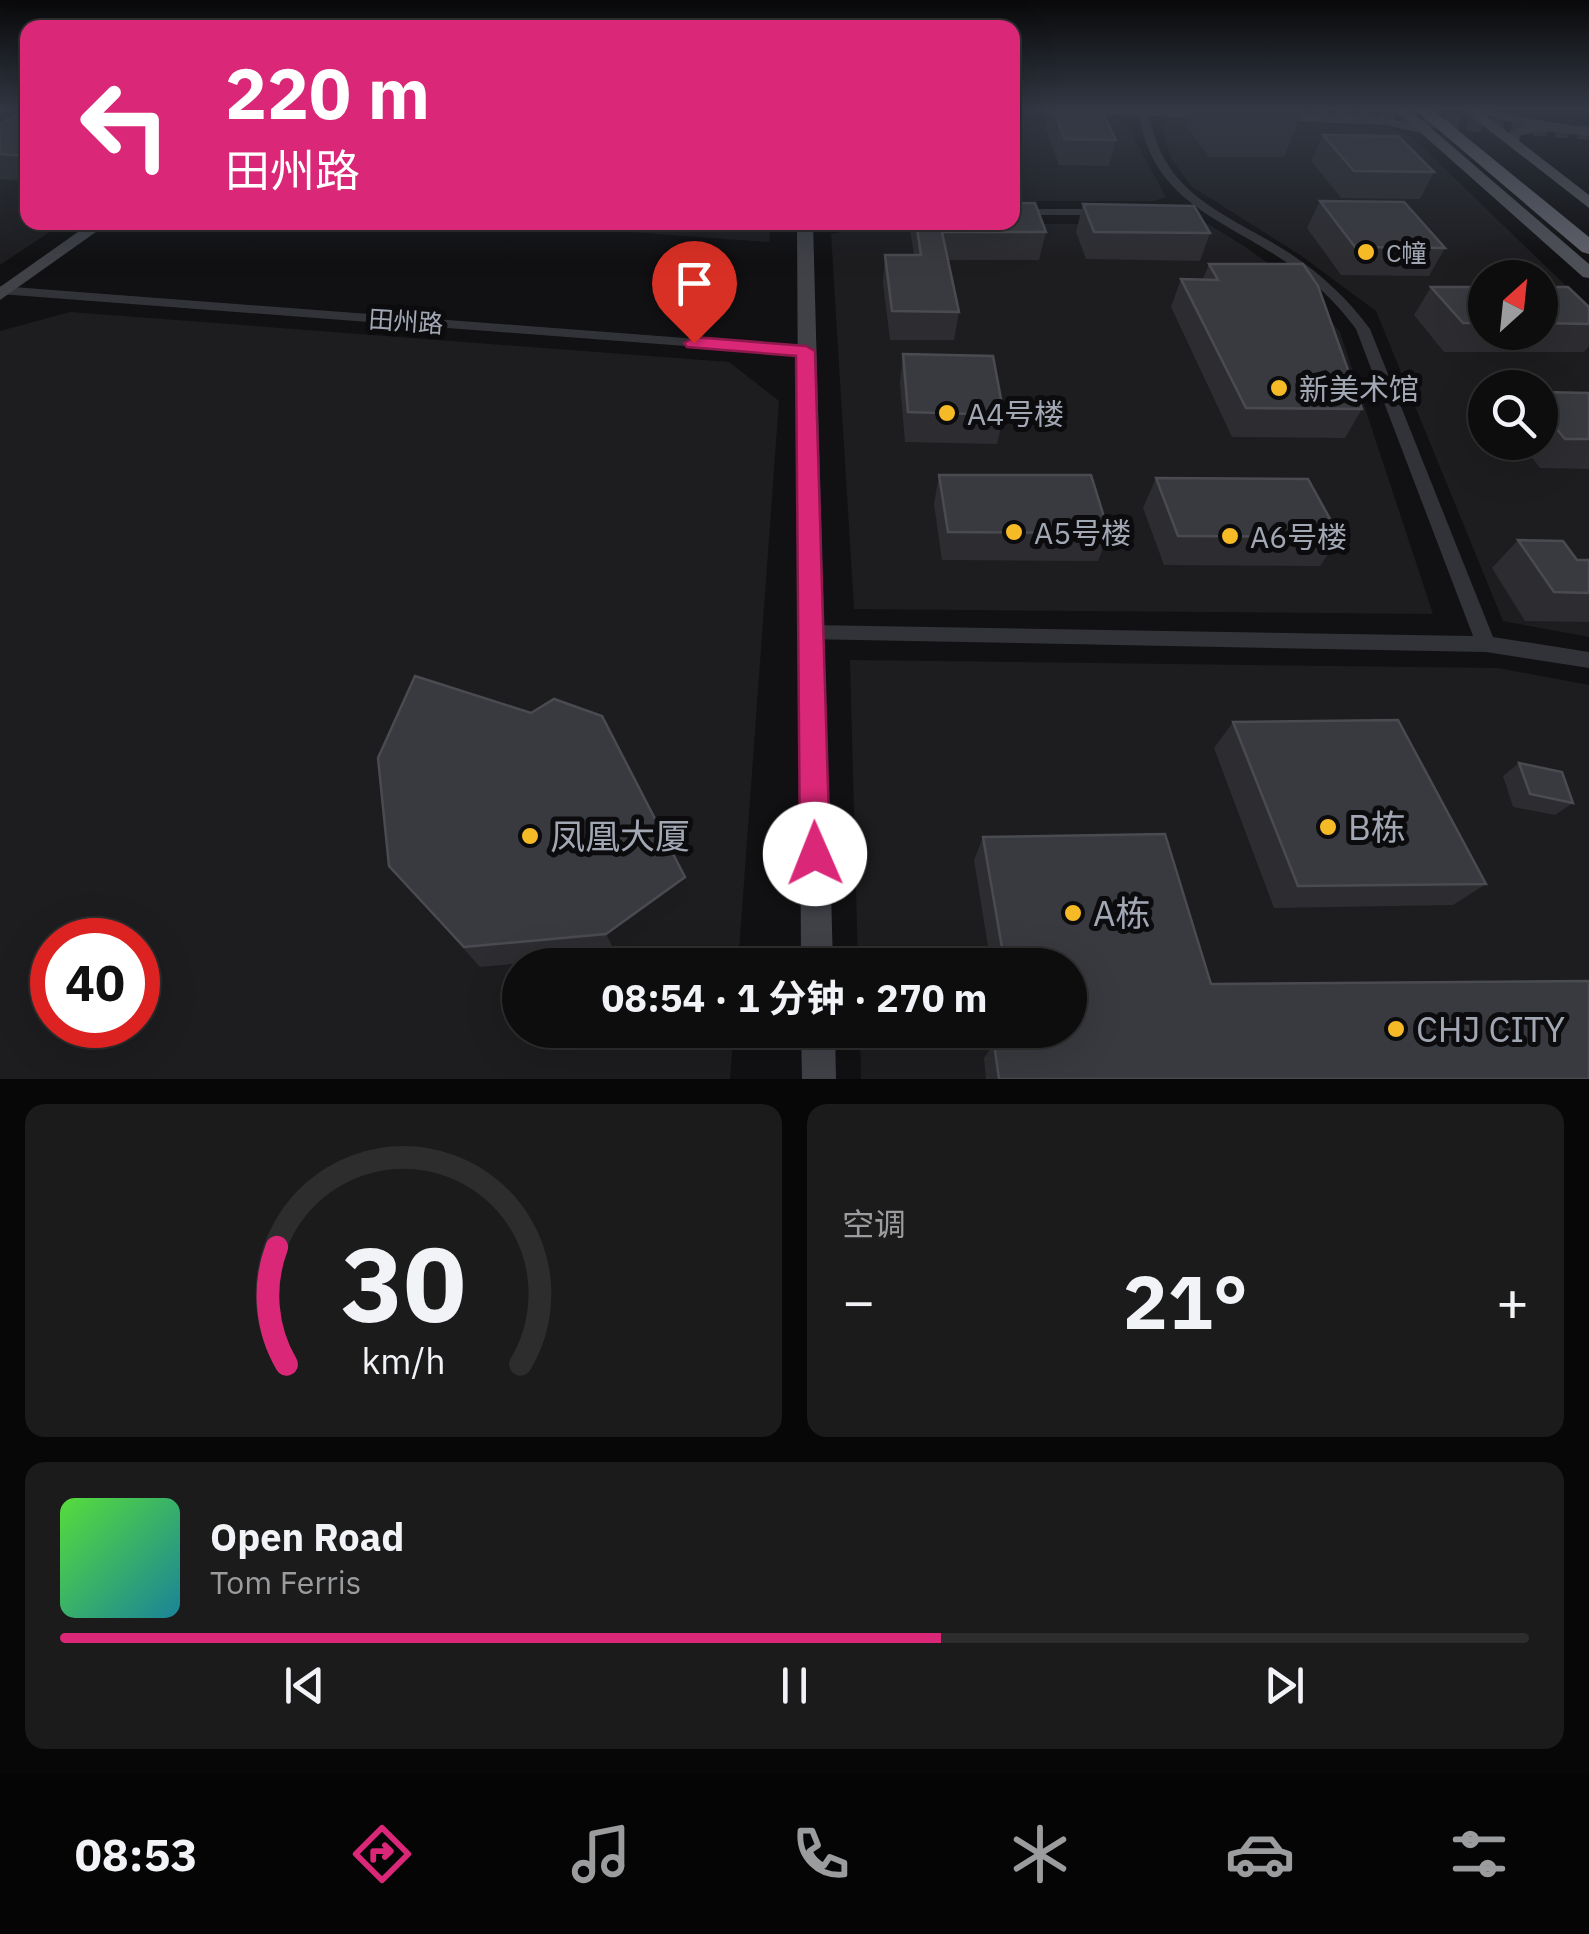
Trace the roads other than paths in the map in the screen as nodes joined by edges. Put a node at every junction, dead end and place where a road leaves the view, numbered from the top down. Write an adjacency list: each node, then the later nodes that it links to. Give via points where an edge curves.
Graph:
1 (1158, 159): 9 (street)
2 (1459, 159): 16 (main road)
3 (1482, 159): 11 (highway)
4 (1513, 159): 10 (highway)
5 (1530, 159): 10 (main road)
6 (1020, 212): 7 (street)
7 (1109, 212)
8 (1186, 212): 9 (street)
9 (1206, 212): 20 (street, via 1320,281 1363,329)
10 (1588, 217)
11 (1555, 220): 14 (highway); 15 (highway)
12 (91, 230): 17 (street)
13 (804, 230): 18 (street)
14 (1589, 248)
15 (1589, 257)
16 (1589, 273)
17 (2, 292): 18 (street, 田州路)
18 (806, 351): 19 (street)
19 (811, 634): 20 (street); 22 (street)
20 (1486, 644): 21 (street)
21 (1589, 660)
22 (817, 948)
23 (818, 1048): 24 (street)
24 (819, 1079)

